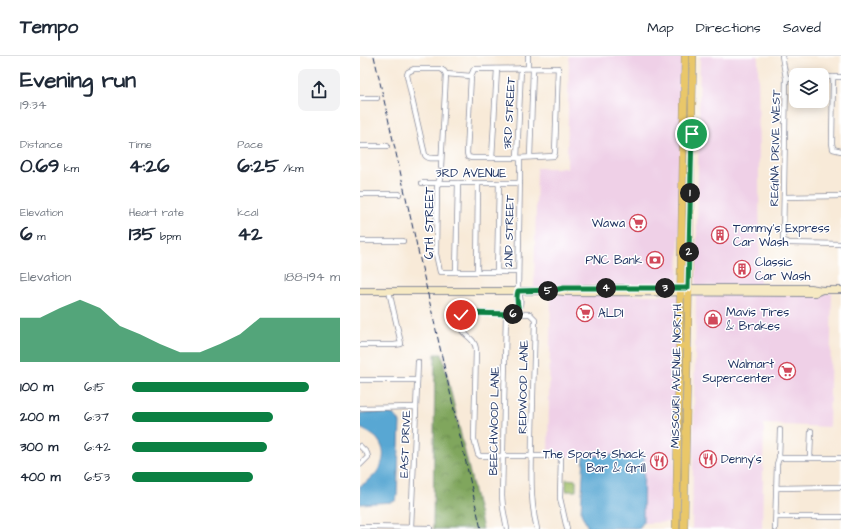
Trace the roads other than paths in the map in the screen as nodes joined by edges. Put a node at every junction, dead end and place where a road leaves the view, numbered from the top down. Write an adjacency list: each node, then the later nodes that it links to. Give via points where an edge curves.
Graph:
1 (528, 56): 6 (street)
2 (685, 56): 17 (main road, MISSOURI AVENUE NORTH)
3 (693, 56): 27 (main road, MISSOURI AVENUE NORTH)
4 (782, 56): 14 (street, REGINA DRIVE WEST)
5 (521, 68): 6 (street); 7 (street); 24 (street, 3RD STREET)
6 (528, 68): 8 (street)
7 (497, 69): 10 (street, via 474,69); 23 (street)
8 (533, 69): 21 (street); 21 (street, via 558,68 554,156)
9 (446, 74): 10 (street); 22 (street); 22 (street, via 441,69 414,69 408,72 407,78 425,155 427,158)
10 (471, 76): 23 (street, via 468,157)
11 (829, 77): 12 (street)
12 (833, 77): 13 (street); 20 (street, via 832,143 833,149)
13 (841, 77)
14 (786, 78): 38 (street, REGINA DRIVE WEST)
15 (360, 98): 16 (street)
16 (377, 98)
17 (684, 129): 26 (main road, MISSOURI AVENUE NORTH); 27 (main road, via 687,165)
18 (360, 146): 19 (street)
19 (387, 146)
20 (841, 151)
21 (530, 157): 24 (street)
22 (441, 158): 25 (street)
23 (492, 158): 24 (street)
24 (518, 158): 34 (street, 2ND STREET)
25 (441, 167)
26 (683, 168): 39 (main road, via 687,176 687,207); 49 (main road, MISSOURI AVENUE NORTH)
27 (691, 173): 39 (main road, MISSOURI AVENUE NORTH)
28 (440, 174): 30 (street, 6TH STREET)
29 (422, 183): 30 (street, 3RD AVENUE)
30 (439, 183): 31 (street, 3RD AVENUE); 43 (street, 6TH STREET, via 436,254 440,272)
31 (458, 183): 32 (street, 3RD AVENUE); 43 (street)
32 (478, 183): 33 (street, 3RD AVENUE); 44 (street)
33 (499, 183): 34 (street, 3RD AVENUE); 45 (street)
34 (520, 183): 46 (street, 2ND STREET)
35 (360, 194): 36 (street)
36 (399, 194)
37 (841, 196): 38 (street)
38 (784, 197): 42 (street, REGINA DRIVE WEST, via 783,240 789,244)
39 (690, 218): 54 (main road, MISSOURI AVENUE NORTH)
40 (360, 241): 41 (street)
41 (403, 241)
42 (841, 244)
43 (456, 272): 44 (street)
44 (477, 272): 45 (street)
45 (497, 272): 46 (street)
46 (518, 272): 53 (street, 2ND STREET)
47 (629, 288): 48 (street); 49 (street); 55 (street)
48 (554, 290): 53 (street); 55 (street)
49 (680, 290): 54 (street); 55 (street); 60 (main road, MISSOURI AVENUE NORTH)
50 (841, 290): 54 (street, via 810,288)
51 (360, 291): 52 (street)
52 (389, 291): 53 (street); 58 (street, via 401,344)
53 (518, 291): 57 (street, 2ND STREET)
54 (688, 291): 65 (main road, MISSOURI AVENUE NORTH)
55 (603, 292)
56 (506, 314): 57 (street); 71 (street, BEECHWOOD LANE); 71 (street, via 466,313 461,315 460,320 463,333 476,343 474,439 478,454)
57 (519, 314): 72 (street, REDWOOD LANE, via 530,314 535,319)
58 (360, 345)
59 (418, 362): 62 (street, EAST DRIVE)
60 (678, 374): 65 (main road, via 682,378 682,415); 66 (main road, MISSOURI AVENUE NORTH)
61 (360, 380): 62 (street)
62 (417, 380): 64 (street, EAST DRIVE)
63 (360, 408): 64 (street)
64 (416, 408): 82 (street, EAST DRIVE)
65 (686, 419): 69 (main road, MISSOURI AVENUE NORTH)
66 (678, 425): 69 (main road); 87 (main road, MISSOURI AVENUE NORTH)
67 (780, 430): 73 (street)
68 (811, 431): 74 (street)
69 (686, 434): 88 (main road, MISSOURI AVENUE NORTH)
70 (360, 446): 76 (street, via 368,457)
71 (503, 456): 72 (street); 84 (street, BEECHWOOD LANE, via 502,496)
72 (532, 456): 85 (street, REDWOOD LANE, via 531,494); 86 (street, via 561,456 560,498)
73 (778, 458): 74 (street); 78 (street)
74 (810, 458): 75 (street)
75 (841, 458)
76 (360, 465)
77 (841, 487): 78 (street)
78 (776, 488): 79 (street)
79 (776, 517): 80 (street); 89 (street)
80 (841, 517)
81 (360, 527): 82 (street)
82 (411, 527): 83 (street)
83 (430, 528)
84 (507, 529)
85 (537, 529)
86 (567, 529)
87 (676, 529)
88 (684, 529)
89 (776, 529)

